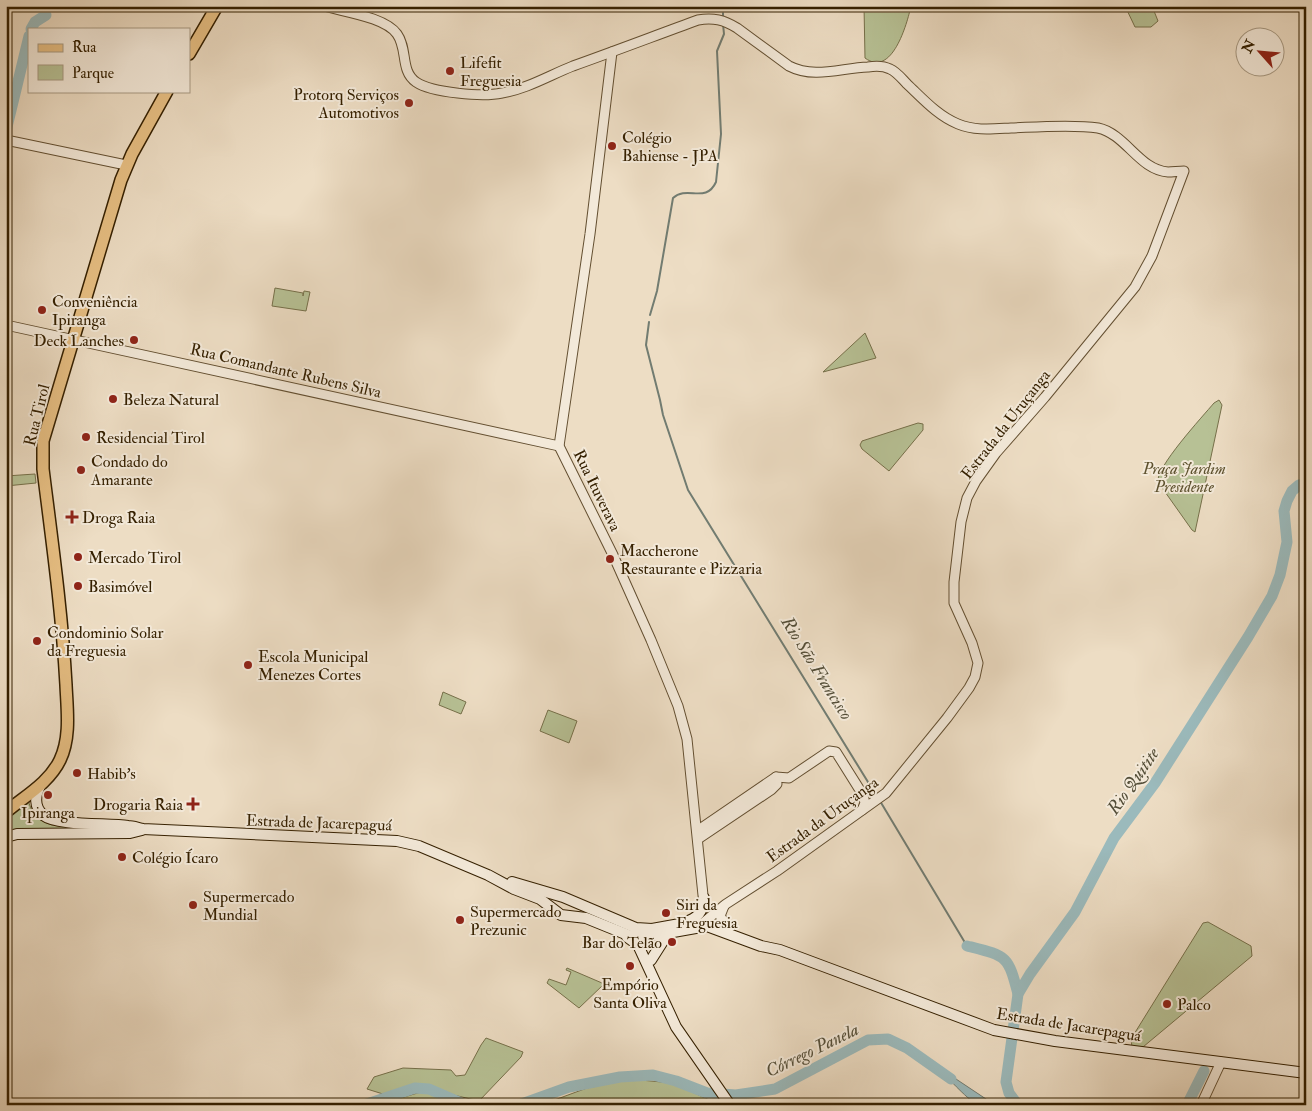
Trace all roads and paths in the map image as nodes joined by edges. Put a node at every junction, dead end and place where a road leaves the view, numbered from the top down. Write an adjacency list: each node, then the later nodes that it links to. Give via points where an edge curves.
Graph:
1 (217, 6): 3 (main road)
2 (324, 6): 4 (street, via 377,20 393,30 401,41 408,75 429,89 489,95 505,93)
3 (190, 52)
4 (612, 52): 10 (street, Rua Ituverava); 13 (street, Estrada da Uruçanga, via 698,20 724,21 798,70 814,73 873,66 890,69 937,112 968,128 1097,128 1110,132 1155,167 1167,172 1184,171 1152,256 1135,287 996,453 971,489 961,522 954,603 976,653 976,672 947,718)
5 (166, 92): 7 (main road, Rua Tirol)
6 (6, 140): 7 (street)
7 (126, 166): 9 (main road, Rua Tirol)
8 (6, 325): 9 (street, Rua Comandante Rubens Silva)
9 (74, 338): 10 (street, Rua Comandante Rubens Silva); 11 (main road, Rua Tirol, via 42,454 68,721 60,761)
10 (559, 446): 17 (street, Rua Ituverava, via 613,555 680,712 687,739)
11 (40, 786): 14 (main road); 16 (main road, Estrada de Jacarepaguá, via 36,805 51,819)
12 (865, 797): 13 (street); 15 (street, via 865,806); 17 (street, via 836,752 827,753 788,778 776,778 777,784 771,790)
13 (877, 800): 15 (street, Estrada da Uruçanga)
14 (6, 812)
15 (860, 812): 21 (street, Estrada da Uruçanga)
16 (143, 829): 18 (main road, Estrada de Jacarepaguá, via 130,833 18,834); 19 (main road, Estrada de Jacarepaguá, via 397,841 424,848)
17 (698, 835): 20 (street, Rua Ituverava)
18 (6, 837)
19 (488, 875): 22 (main road, Estrada de Jacarepaguá, via 562,897); 23 (main road, Estrada de Jacarepaguá, via 540,899)
20 (704, 898): 21 (street, via 712,905); 24 (main road, via 698,915); 25 (street, Rua Ituverava)
21 (726, 904): 25 (street, Estrada da Uruçanga); 27 (street, via 720,916)
22 (590, 909): 23 (main road, via 564,902 558,906); 26 (main road, Estrada de Jacarepaguá)
23 (557, 912): 28 (main road, Estrada de Jacarepaguá, via 586,918)
24 (678, 924): 25 (main road, Estrada de Jacarepaguá); 26 (main road, Estrada de Jacarepaguá, via 652,929)
25 (709, 924): 27 (main road, Estrada de Jacarepaguá); 29 (main road, Estrada de Jacarepaguá); 31 (main road, Estrada de Jacarepaguá, via 761,946)
26 (632, 927): 30 (main road)
27 (730, 927): 31 (main road, Estrada de Jacarepaguá)
28 (620, 932): 30 (main road, Estrada de Jacarepaguá); 33 (main road, via 638,944)
29 (671, 932): 30 (main road, Estrada de Jacarepaguá); 32 (main road)
30 (642, 938): 32 (main road)
31 (780, 950): 34 (main road, Estrada de Jacarepaguá, via 985,1027 1022,1036)
32 (650, 960): 33 (main road)
33 (652, 972): 36 (main road, via 676,1027)
34 (1221, 1062): 35 (main road, Estrada de Jacarepaguá); 37 (street)
35 (1306, 1073)
36 (728, 1103)
37 (1201, 1105)

